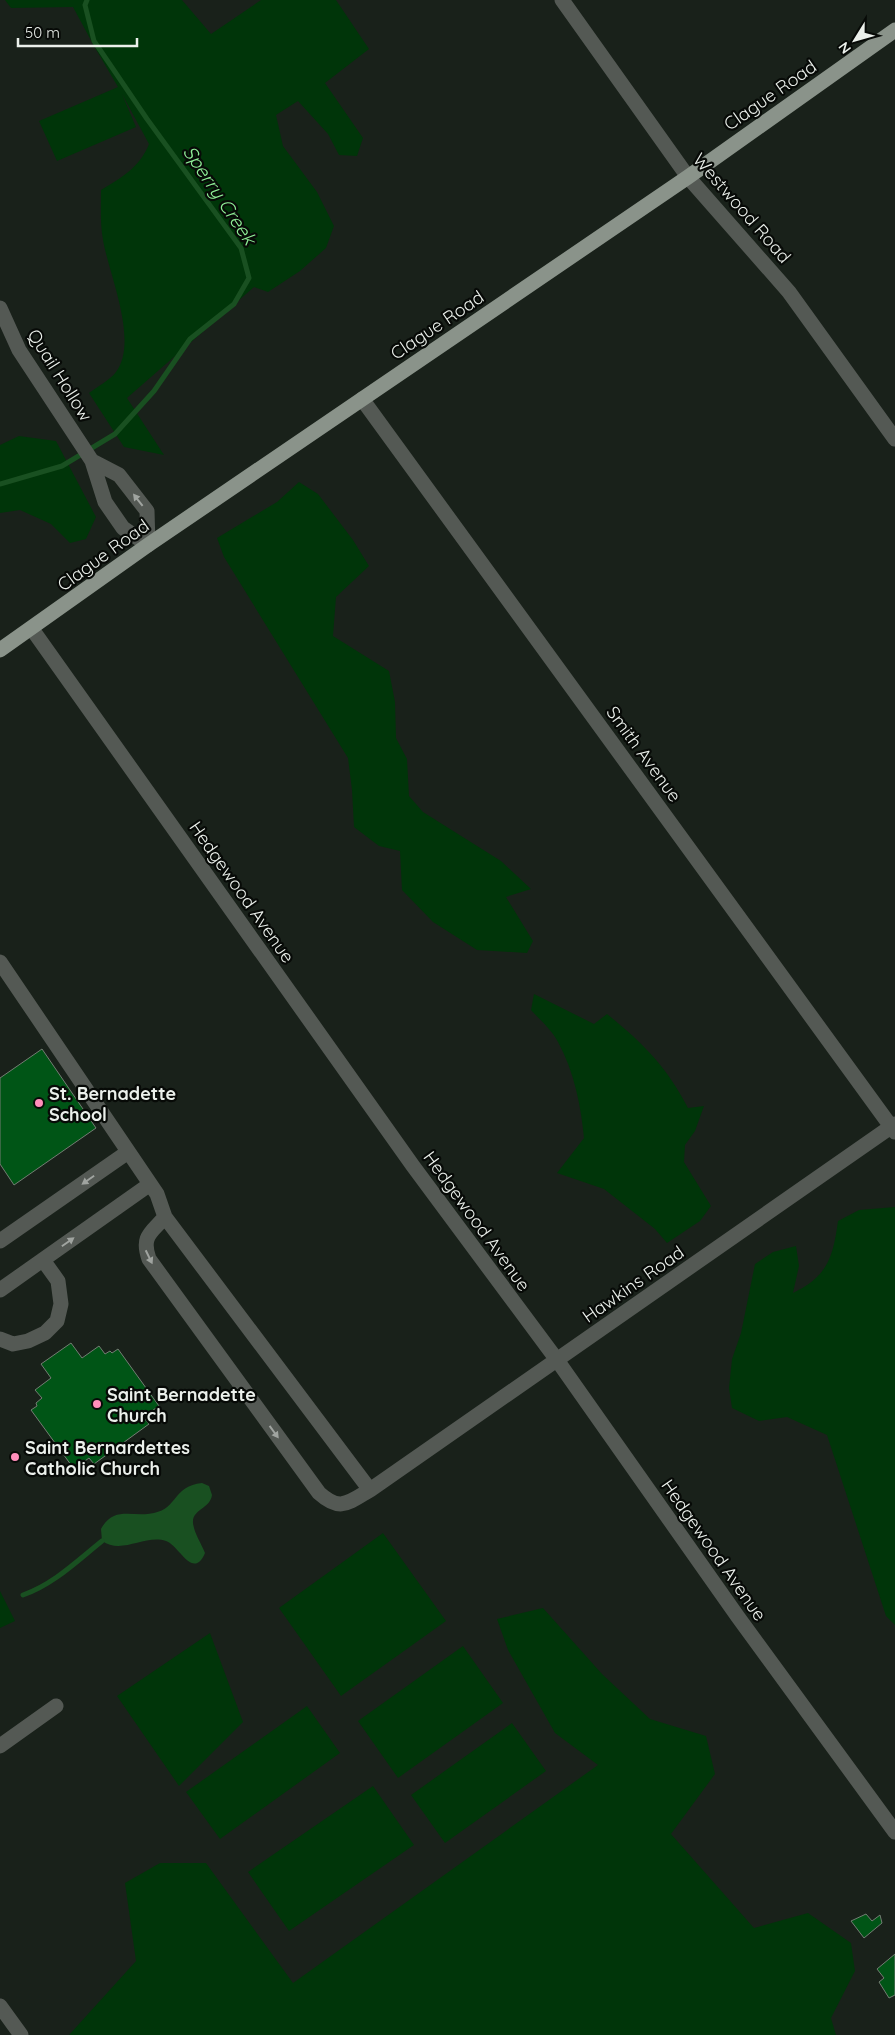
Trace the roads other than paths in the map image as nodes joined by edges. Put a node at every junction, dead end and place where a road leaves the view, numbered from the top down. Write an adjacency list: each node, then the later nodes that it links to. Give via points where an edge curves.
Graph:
1 (562, 0): 3 (street, Westwood Road)
2 (895, 30): 3 (main road, Clague Road)
3 (688, 177): 5 (main road, Clague Road); 6 (street, Westwood Road, via 789,292)
4 (0, 308): 7 (street, Quail Hollow, via 19,350)
5 (362, 399): 8 (main road, Clague Road); 12 (street, Smith Avenue)
6 (895, 439)
7 (92, 461): 8 (street, Quail Hollow, via 105,502 123,528); 8 (street, Quail Hollow, one-way to 7, via 147,511 119,476)
8 (148, 545): 9 (main road, Clague Road)
9 (32, 630): 10 (main road, Clague Road); 20 (street, Hedgewood Avenue, via 413,1166)
10 (0, 650)
11 (0, 962): 13 (street)
12 (894, 1128): 20 (street, Hawkins Road)
13 (128, 1152): 14 (street); 16 (street, one-way to 16)
14 (150, 1184): 15 (street); 17 (street, one-way to 14)
15 (165, 1217): 21 (street); 21 (street, Hawkins Road, one-way to 21, via 147,1238 148,1259 319,1493 330,1503 340,1505)
16 (0, 1241)
17 (42, 1260): 18 (street); 19 (street, via 58,1281 61,1304 56,1321 45,1333 28,1341 13,1344)
18 (0, 1290)
19 (0, 1339)
20 (557, 1360): 21 (street, Hawkins Road); 24 (street, Hedgewood Avenue)
21 (370, 1490)
22 (56, 1706): 23 (street)
23 (0, 1746)
24 (895, 1832)
25 (0, 2006): 26 (street)
26 (20, 2035)

